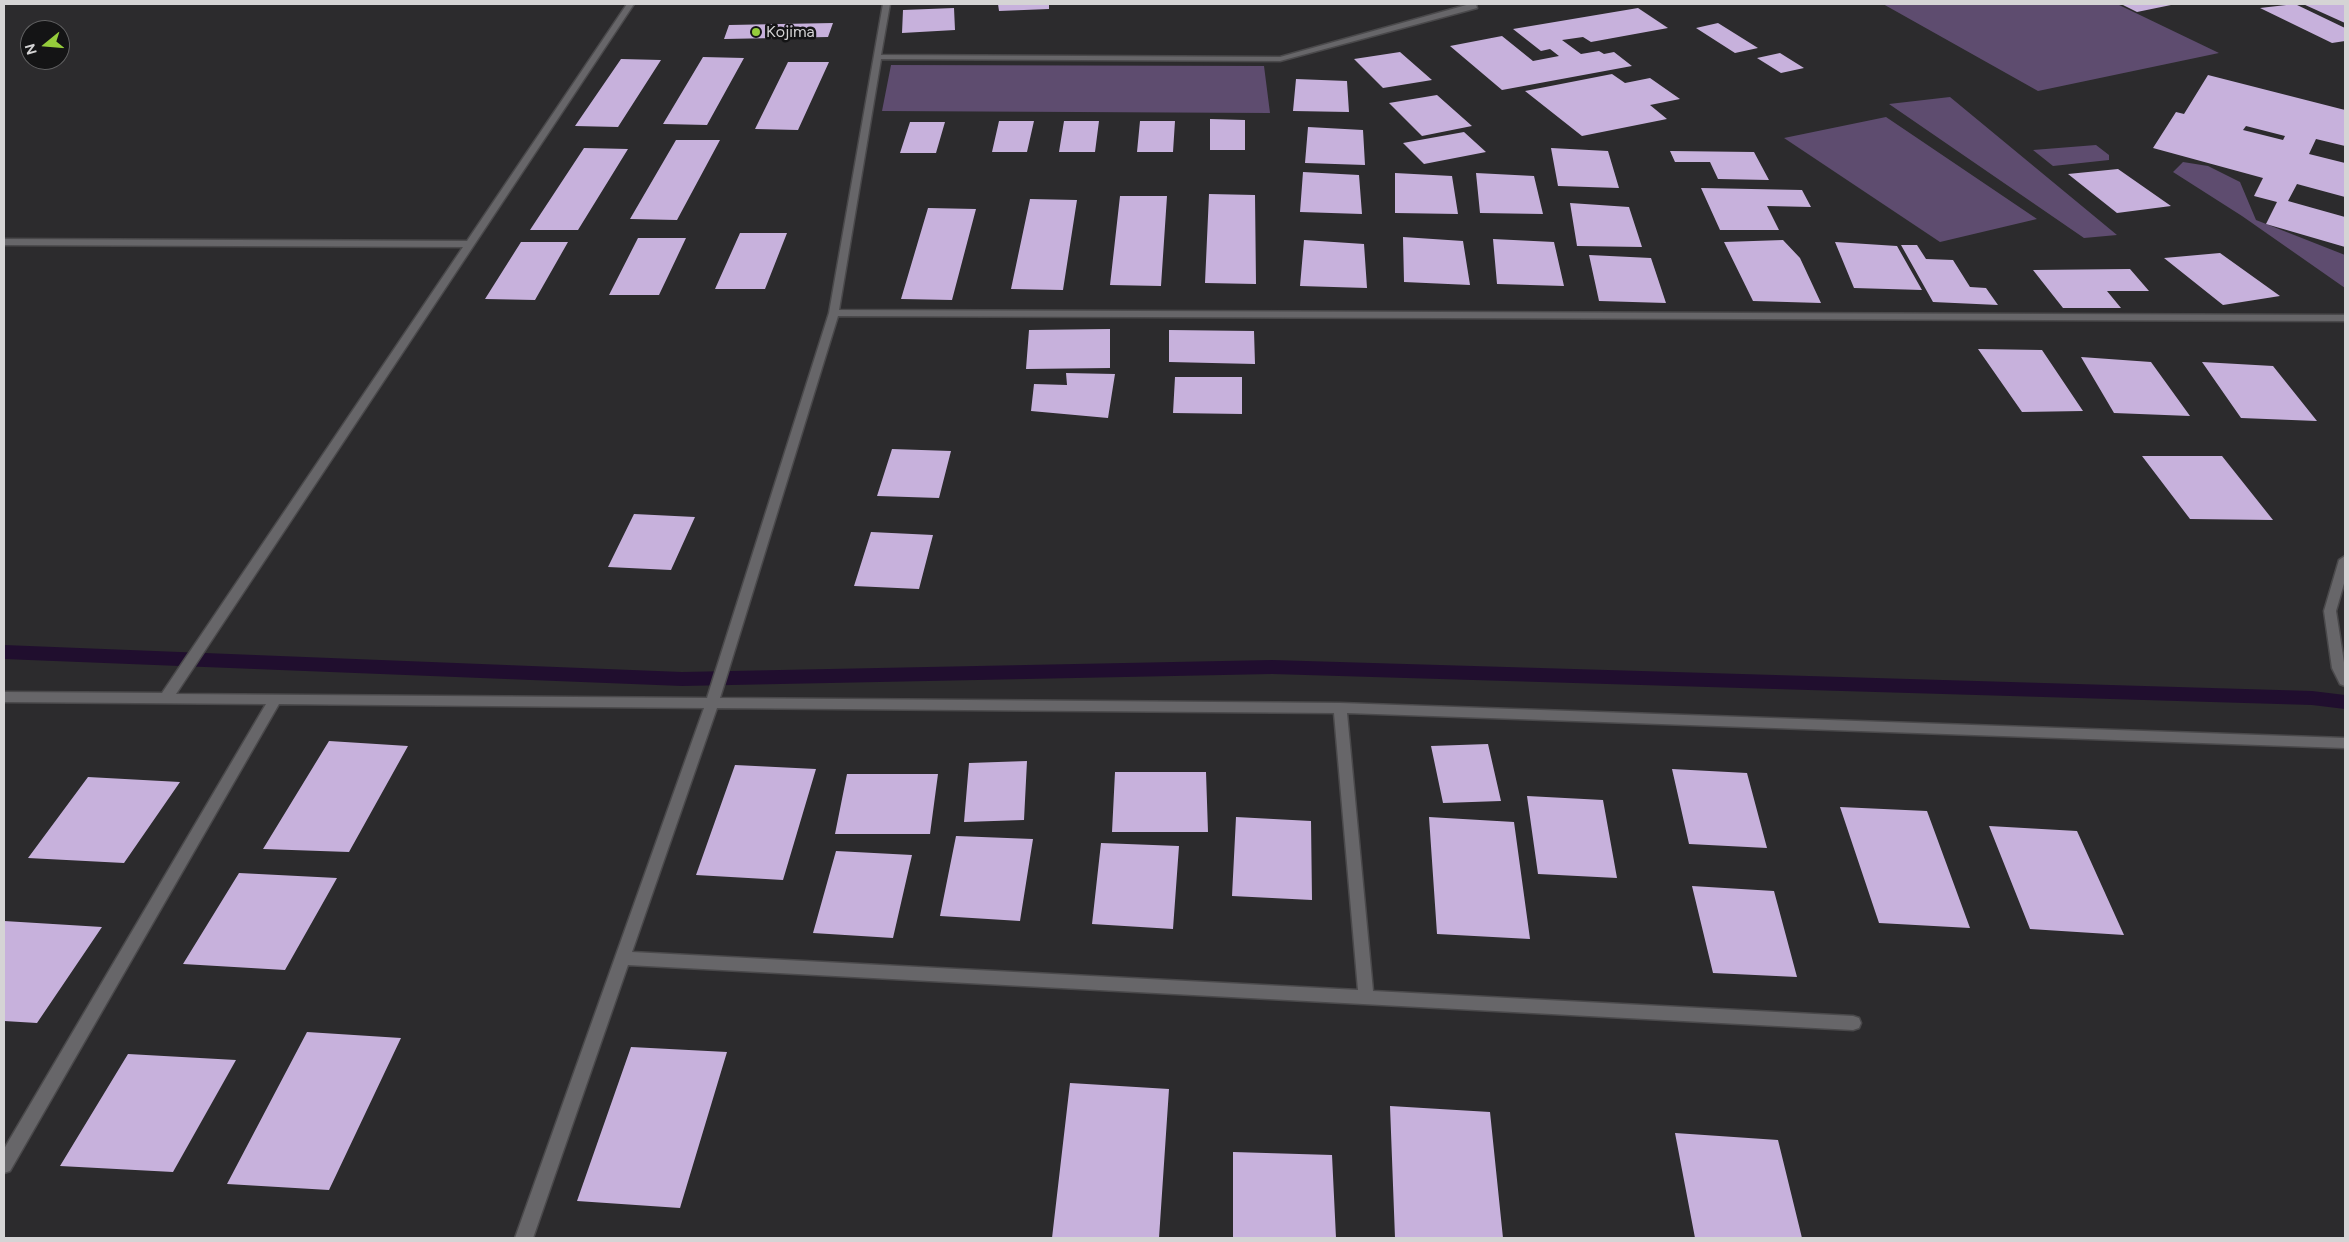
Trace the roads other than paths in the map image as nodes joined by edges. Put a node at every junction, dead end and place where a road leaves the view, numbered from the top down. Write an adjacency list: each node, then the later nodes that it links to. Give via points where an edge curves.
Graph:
1 (630, 4): 6 (street)
2 (886, 4): 4 (street)
3 (1473, 4): 4 (street, via 1280,59)
4 (877, 57): 7 (street)
5 (4, 242): 6 (street)
6 (470, 244): 12 (street)
7 (834, 313): 8 (street); 14 (street)
8 (2345, 318)
9 (2345, 560): 10 (street, via 2330,611 2338,668)
10 (2345, 681)
11 (4, 698): 12 (street)
12 (165, 699): 13 (street)
13 (275, 700): 14 (street); 20 (street)
14 (712, 703): 15 (street); 17 (street)
15 (1340, 708): 16 (street); 18 (street)
16 (2345, 744)
17 (622, 958): 18 (street); 21 (street)
18 (1366, 997): 19 (street)
19 (1852, 1023)
20 (4, 1165)
21 (524, 1238)

